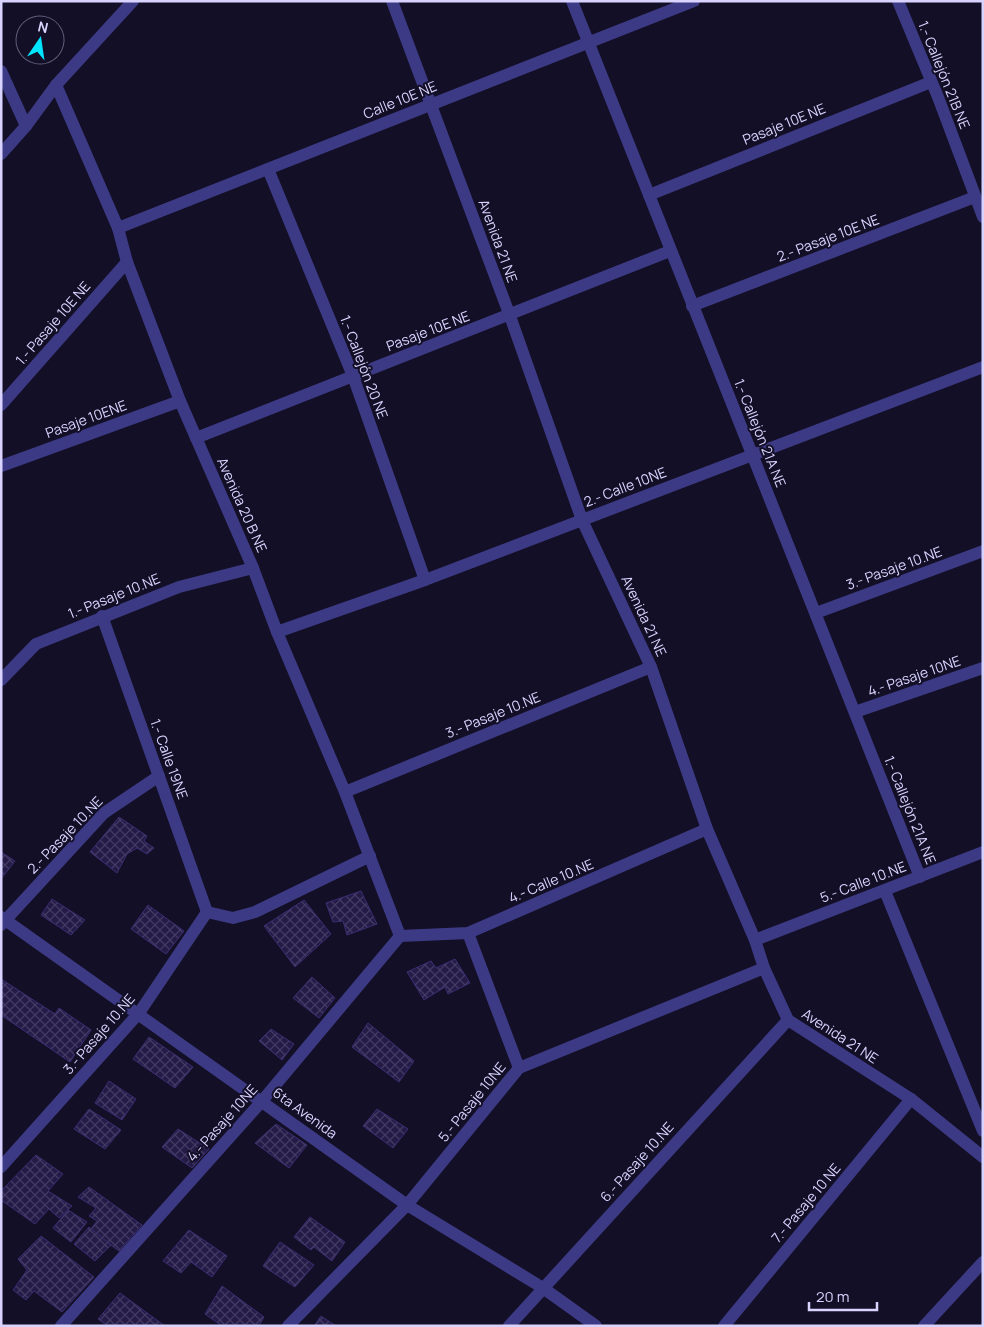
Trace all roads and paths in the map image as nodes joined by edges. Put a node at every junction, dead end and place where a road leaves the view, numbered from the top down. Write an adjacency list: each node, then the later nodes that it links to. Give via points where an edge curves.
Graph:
1 (133, 1): 9 (street)
2 (392, 1): 10 (street, Avenida 21 NE)
3 (572, 1): 6 (street, 1.- Callejón 21A NE)
4 (694, 1): 6 (street, Calle 10E NE)
5 (898, 1): 8 (street, 1.- Callejón 21B NE)
6 (589, 42): 10 (street, Calle 10E NE); 14 (street, 1.- Callejón 21A NE)
7 (1, 71): 11 (street)
8 (931, 82): 14 (street, Pasaje 10E NE); 15 (street, 1.- Callejón 21B NE)
9 (56, 85): 11 (street); 17 (street, Avenida 20 B NE)
10 (431, 104): 13 (street, Calle 10E NE); 21 (street, Avenida 21 NE)
11 (26, 126): 12 (street)
12 (1, 154)
13 (268, 169): 17 (street, Calle 10E NE); 23 (street, 1.- Callejón 20 NE)
14 (649, 195): 18 (street, 1.- Callejón 21A NE)
15 (975, 197): 16 (street, 1.- Callejón 21B NE); 20 (street, 2.- Pasaje 10E NE)
16 (983, 217)
17 (118, 228): 19 (street, Avenida 20 B NE)
18 (670, 251): 20 (street, 1.- Callejón 21A NE); 21 (street, Pasaje 10E NE)
19 (127, 262): 24 (street, Avenida 20 B NE); 25 (street, 1.- Pasaje 10E NE)
20 (692, 306): 27 (street, 1.- Callejón 21A NE)
21 (510, 316): 23 (street, Pasaje 10E NE); 29 (street, Avenida 21 NE)
22 (983, 367): 27 (street, 2.- Calle 10NE)
23 (353, 376): 26 (street, Pasaje 10E NE); 32 (street, 1.- Callejón 20 NE)
24 (180, 401): 26 (street, Avenida 20 B NE); 28 (street, Pasaje 10ENE)
25 (1, 405)
26 (196, 438): 31 (street, Avenida 20 B NE)
27 (754, 454): 29 (street, 2.- Calle 10NE); 33 (street, 1.- Callejón 21A NE)
28 (1, 466)
29 (582, 520): 32 (street, 2.- Calle 10NE); 36 (street, Avenida 21 NE)
30 (983, 551): 33 (street, 3.- Pasaje 10.NE)
31 (253, 568): 34 (street, 1.- Pasaje 10.NE, via 179,587); 35 (street, Avenida 20 B NE)
32 (425, 580): 35 (street, 2.- Calle 10NE)
33 (816, 613): 39 (street, 1.- Callejón 21A NE)
34 (102, 616): 38 (street, 1.- Pasaje 10.NE, via 36,644); 40 (street, 1.- Calle 19NE)
35 (277, 632): 41 (street, Avenida 20 B NE)
36 (652, 667): 41 (street, 3.- Pasaje 10.NE); 42 (street, Avenida 21 NE)
37 (983, 668): 39 (street, 4.- Pasaje 10NE)
38 (1, 680)
39 (855, 712): 45 (street, 1.- Callejón 21A NE)
40 (159, 776): 47 (street, 1.- Calle 19NE); 48 (street, 2.- Pasaje 10.NE, via 104,813)
41 (345, 792): 44 (street, Avenida 20 B NE)
42 (707, 829): 49 (street, 4.- Calle 10.NE); 51 (street, Avenida 21 NE)
43 (983, 852): 45 (street, 5.- Calle 10.NE)
44 (370, 856): 47 (street, via 255,912 233,918); 50 (street, Avenida 20 B NE)
45 (920, 876): 46 (street, 5.- Calle 10.NE)
46 (885, 891): 51 (street, 5.- Calle 10.NE); 58 (street)
47 (207, 912): 53 (street, 3.- Pasaje 10.NE)
48 (3, 921): 53 (street, 6ta Avenida)
49 (468, 933): 50 (street, 4.- Calle 10.NE); 55 (street)
50 (400, 936): 57 (street, 4.- Pasaje 10NE)
51 (754, 940): 52 (street, Avenida 21 NE)
52 (764, 968): 54 (street, Avenida 21 NE); 55 (street, 5.- Pasaje 10NE)
53 (139, 1013): 57 (street, 6ta Avenida); 60 (street, 3.- Pasaje 10.NE)
54 (788, 1020): 56 (street, Avenida 21 NE); 63 (street, 6.- Pasaje 10.NE)
55 (518, 1068): 61 (street, 5.- Pasaje 10NE)
56 (911, 1099): 59 (street, Avenida 21 NE); 68 (street, 7.- Pasaje 10 NE)
57 (262, 1101): 61 (street, 6ta Avenida); 64 (street, 4.- Pasaje 10NE)
58 (983, 1131)
59 (983, 1157)
60 (1, 1166)
61 (407, 1205): 63 (street, 6ta Avenida); 65 (street, 5.- Pasaje 10NE)
62 (983, 1262): 69 (street)
63 (543, 1288): 66 (street, 6.- Pasaje 10.NE); 67 (street, 6ta Avenida)
64 (61, 1326)
65 (288, 1326)
66 (509, 1326)
67 (596, 1326)
68 (724, 1326)
69 (924, 1326)

